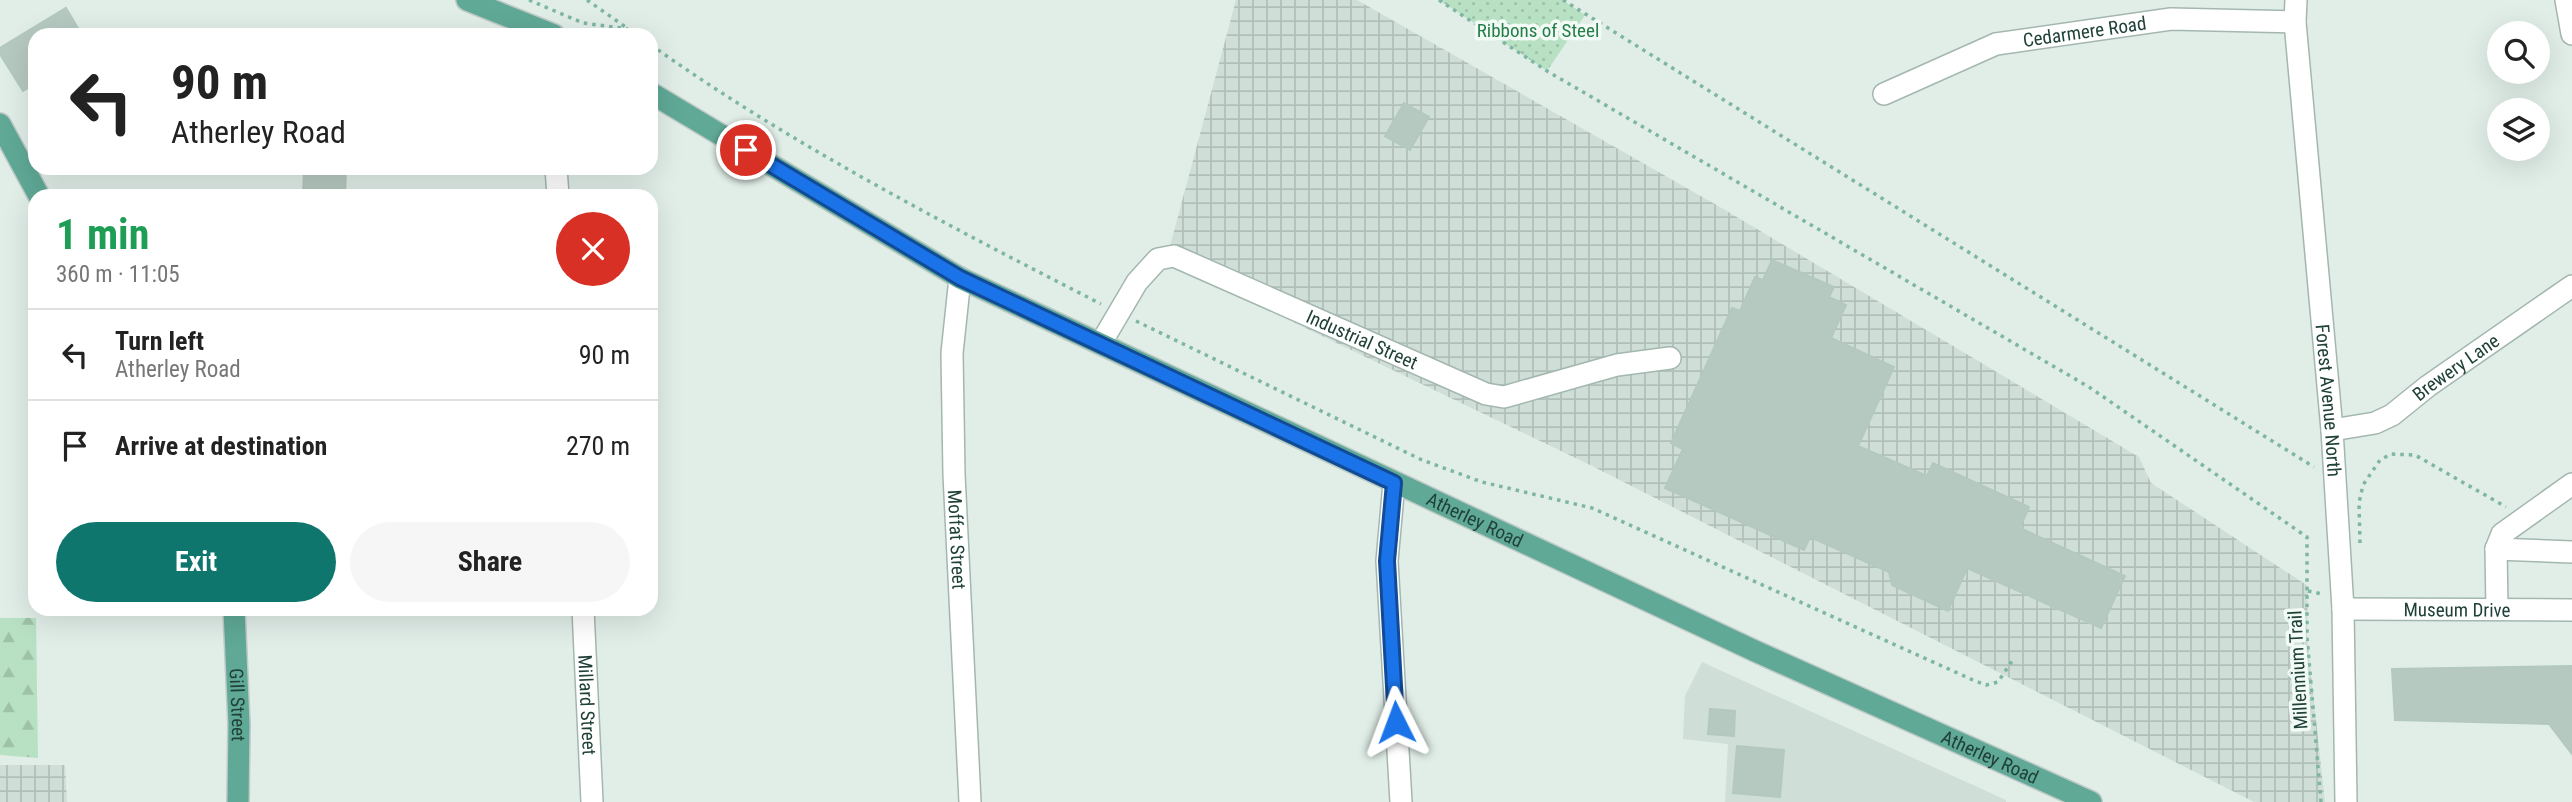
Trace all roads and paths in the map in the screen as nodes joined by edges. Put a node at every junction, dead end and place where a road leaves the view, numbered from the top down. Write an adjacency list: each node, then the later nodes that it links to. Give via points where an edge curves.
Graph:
1 (467, 0): 9 (main road)
2 (529, 0): 10 (path, via 583,23)
3 (587, 0): 11 (path)
4 (1439, 0): 42 (path, Millennium Trail, via 1547,71 2089,387 2307,537 2306,636)
5 (1563, 0): 24 (path)
6 (2296, 0): 8 (street, Forest Avenue North)
7 (2566, 0): 12 (street)
8 (2295, 22): 14 (street, Cedarmere Road, via 2171,19 1996,44); 23 (street, Forest Avenue North)
9 (537, 28)
10 (620, 28)
11 (627, 28)
12 (2572, 34)
13 (658, 50): 20 (path, via 737,103 933,218)
14 (1884, 94)
15 (658, 97): 18 (main road, Atherley Road)
16 (0, 124): 17 (main road)
17 (35, 189)
18 (960, 278): 21 (main road, Atherley Road); 39 (street, Moffat Street, via 952,353)
19 (2572, 286): 23 (street, Brewery Lane, via 2392,415 2375,423)
20 (1118, 313): 21 (street, Industrial Street); 22 (street, Industrial Street, via 1148,269 1158,259 1174,256 1486,394 1504,397 1617,365); 36 (path, via 1422,460 1482,482 1592,508 1973,680 1986,685 1998,682)
21 (1101, 343): 25 (main road, Atherley Road)
22 (1670, 358)
23 (2332, 430): 24 (street, Forest Avenue North)
24 (2334, 479): 28 (street, Forest Avenue North)
25 (1394, 483): 40 (street, via 1387,561); 41 (main road, Atherley Road)
26 (2572, 484): 27 (street)
27 (2526, 518): 28 (path, via 2415,455 2391,454 2380,460 2363,485 2361,545); 29 (street, via 2502,534)
28 (2339, 541): 31 (street, Forest Avenue North)
29 (2496, 549): 30 (street); 32 (street)
30 (2572, 552)
31 (2343, 609): 32 (street, Museum Drive); 43 (street, Forest Avenue North)
32 (2497, 609): 33 (street, Museum Drive)
33 (2572, 610)
34 (234, 616): 37 (main road, Gill Street)
35 (583, 616): 38 (street, Millard Street)
36 (2012, 661)
37 (238, 802)
38 (592, 802)
39 (970, 802)
40 (1401, 802)
41 (2091, 802)
42 (2321, 802)
43 (2346, 802)

